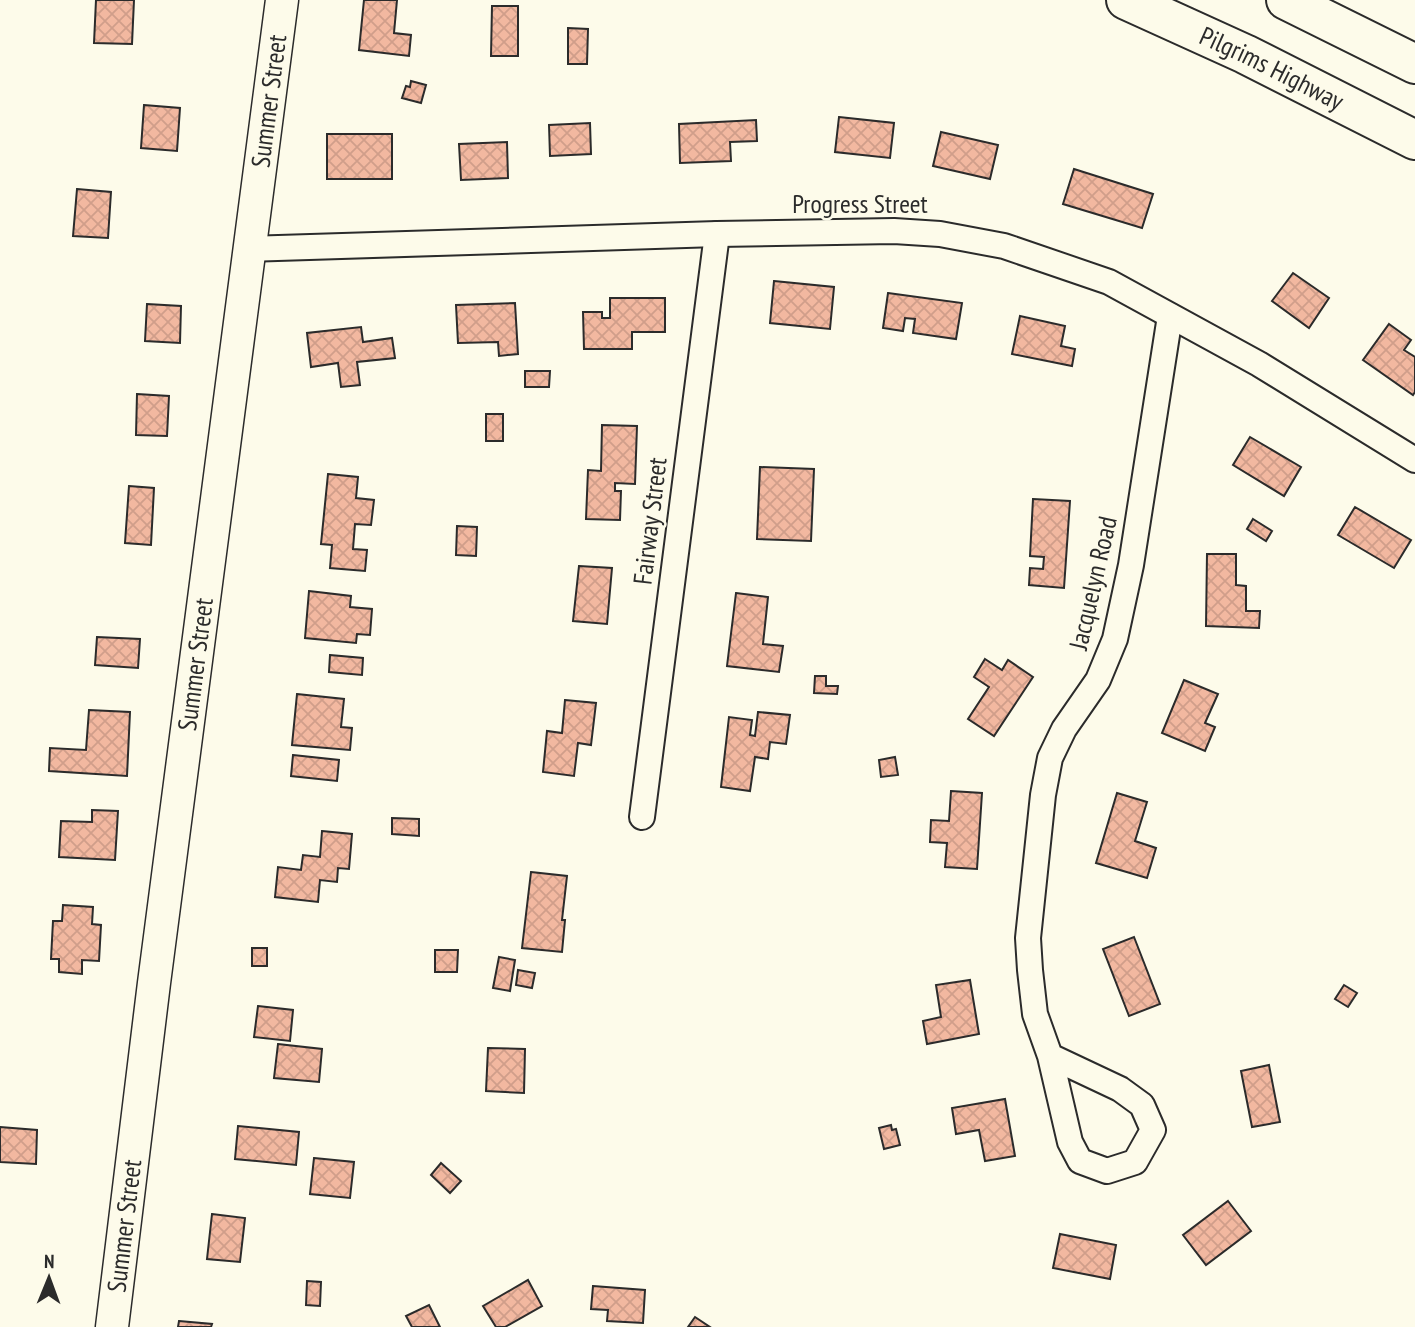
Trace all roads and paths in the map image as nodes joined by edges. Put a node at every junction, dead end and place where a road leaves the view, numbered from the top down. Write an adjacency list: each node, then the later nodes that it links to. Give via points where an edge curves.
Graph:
1 (282, 0): 7 (street, Summer Street)
2 (1126, 0): 5 (highway, Pilgrims Highway)
3 (1286, 0): 4 (highway)
4 (1415, 64)
5 (1415, 140)
6 (718, 234): 7 (street, Progress Street); 8 (street, Progress Street, via 940,234 1003,246 1109,282); 10 (street, Fairway Street)
7 (249, 249): 12 (street, Summer Street)
8 (1170, 316): 9 (street, Progress Street, via 1259,364); 11 (street, Jacquelyn Road, via 1115,639 1098,680 1064,729 1050,758 1045,783 1028,938 1035,1014)
9 (1415, 460)
10 (642, 817)
11 (1050, 1056): 11 (street, Jacquelyn Road, via 1120,1089 1142,1105 1153,1130 1135,1162 1107,1171 1080,1161 1070,1142)
12 (112, 1327)

